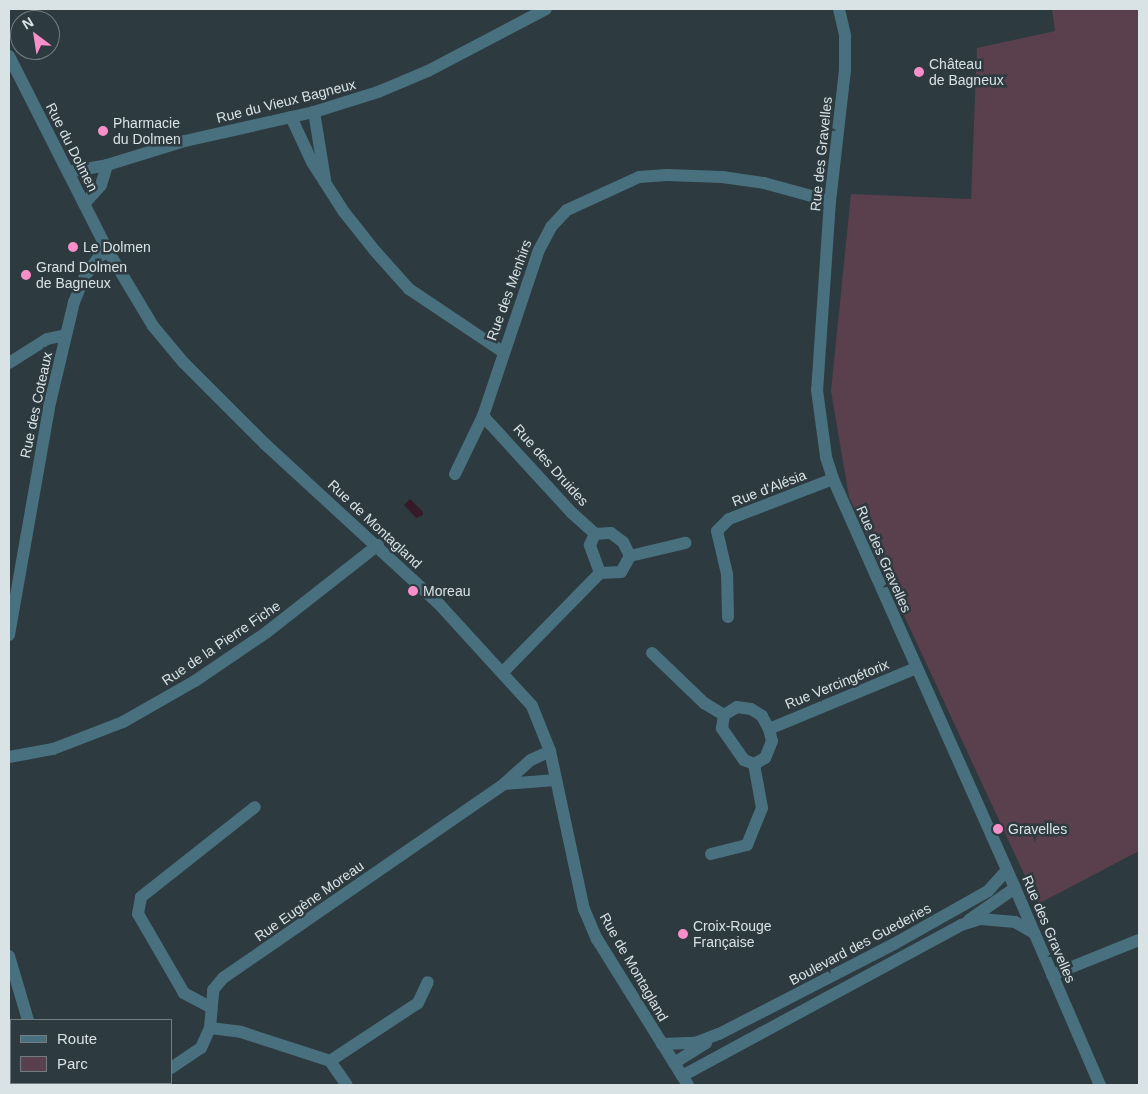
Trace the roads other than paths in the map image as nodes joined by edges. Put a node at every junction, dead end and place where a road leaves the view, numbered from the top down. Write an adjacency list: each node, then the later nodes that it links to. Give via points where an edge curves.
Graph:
1 (546, 9): 4 (street, Rue du Vieux Bagneux, via 428,71 378,92)
2 (839, 9): 9 (street, Rue des Gravelles, via 845,36 845,70)
3 (9, 56): 7 (street, Rue du Dolmen)
4 (314, 112): 5 (street, Rue du Vieux Bagneux); 8 (street)
5 (291, 118): 6 (street, Rue du Vieux Bagneux, via 185,141); 8 (street, via 312,162)
6 (107, 166): 7 (street, Rue du Vieux Bagneux); 10 (street, via 101,185)
7 (68, 172): 10 (street, Rue du Dolmen)
8 (325, 179): 13 (street, via 344,212 410,289)
9 (830, 201): 13 (street, Rue des Menhirs, via 764,183 722,177 638,177 609,188 567,210 551,227 538,250); 17 (street, Rue des Gravelles, via 817,390 821,429)
10 (84, 204): 11 (street, Rue du Dolmen)
11 (108, 251): 12 (street, Rue des Coteaux, via 99,256 85,276 74,302); 20 (street, Rue de Montagland, via 153,326 183,362 265,444)
12 (66, 336): 14 (street, via 47,339); 24 (street, Rue des Coteaux, via 49,407)
13 (503, 352): 15 (street, Rue des Menhirs)
14 (9, 363)
15 (484, 416): 16 (street, Rue des Menhirs); 18 (street, Rue des Druides, via 572,514)
16 (455, 474)
17 (833, 479): 23 (street, Rue d'Alésia, via 729,519 717,531 727,574); 26 (street, Rue des Gravelles)
18 (595, 534): 21 (street, via 611,533 623,542); 22 (street, via 590,545)
19 (685, 543): 21 (street)
20 (378, 545): 27 (street, Rue de Montagland); 31 (street, Rue de la Pierre Fiche, via 267,632 195,682 123,722 53,749)
21 (630, 556): 22 (street, via 621,572)
22 (600, 573): 27 (street)
23 (728, 617)
24 (9, 635)
25 (652, 653): 28 (street, via 704,703)
26 (916, 668): 29 (street, Rue Vercingétorix); 37 (street, Rue des Gravelles)
27 (503, 672): 30 (street, Rue de Montagland, via 532,706)
28 (724, 715): 29 (street, via 737,707 751,709 762,716); 32 (street, via 722,728 744,760)
29 (769, 728): 32 (street, via 772,741 765,758)
30 (550, 751): 33 (street, Rue de Montagland); 34 (street, Rue Eugène Moreau, via 532,760)
31 (9, 757)
32 (754, 764): 36 (street, via 762,808 747,845)
33 (556, 780): 34 (street); 49 (street, Rue de Montagland, via 584,909 597,939)
34 (504, 784): 45 (street, Rue Eugène Moreau, via 224,978 213,990)
35 (255, 806): 45 (street, via 141,897 138,914 184,992)
36 (711, 854)
37 (1008, 870): 38 (street, Rue des Gravelles); 48 (street, Boulevard des Guederies, via 988,891 894,944)
38 (1016, 888): 39 (street); 40 (street, Rue des Gravelles)
39 (961, 925): 40 (street, via 981,919 1015,922); 53 (street)
40 (1034, 933): 43 (street, Rue des Gravelles)
41 (1139, 940): 43 (street)
42 (9, 956): 46 (street)
43 (1052, 975): 55 (street, Rue des Gravelles)
44 (428, 982): 50 (street, via 418,1003)
45 (210, 1007): 47 (street, Rue Eugène Moreau)
46 (28, 1019)
47 (210, 1028): 50 (street, via 241,1032); 52 (street, Rue Eugène Moreau, via 202,1048)
48 (719, 1034): 49 (street, Boulevard des Guederies, via 695,1043); 51 (street, Boulevard des Guederies)
49 (662, 1044): 51 (street, Rue de Montagland)
50 (330, 1061): 54 (street)
51 (674, 1063): 53 (street, Rue de Montagland)
52 (172, 1067)
53 (685, 1080)
54 (347, 1085)
55 (1100, 1085)

